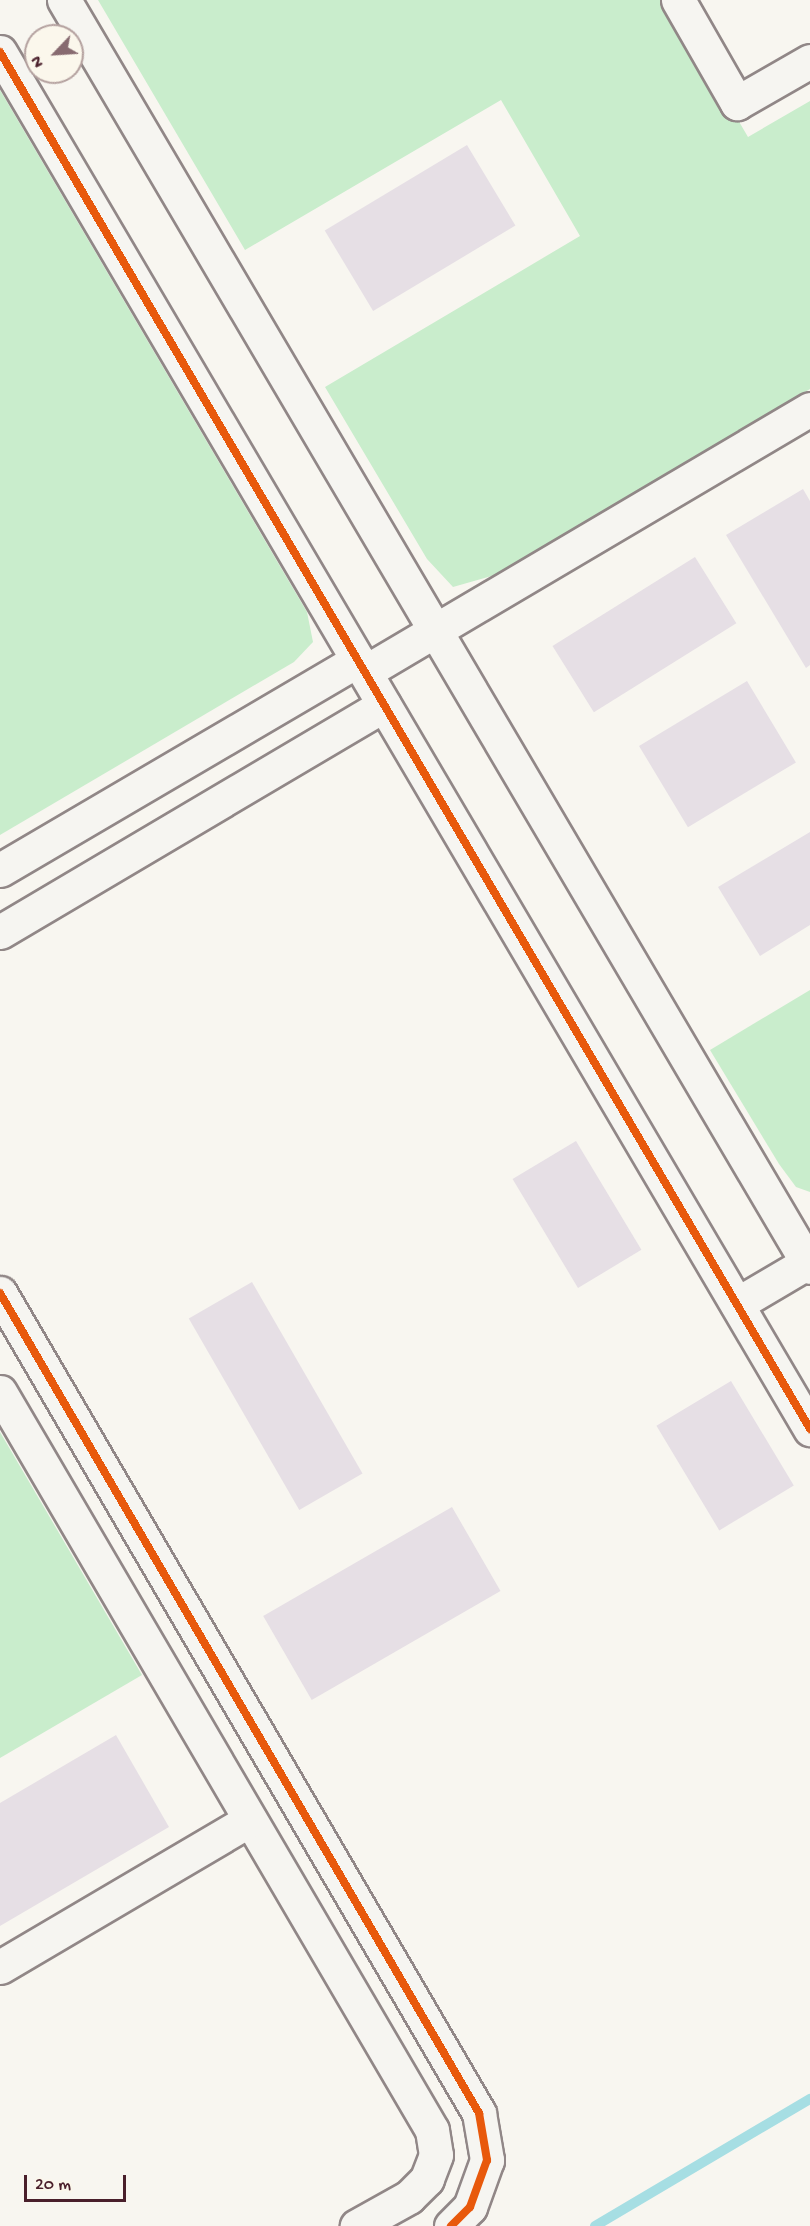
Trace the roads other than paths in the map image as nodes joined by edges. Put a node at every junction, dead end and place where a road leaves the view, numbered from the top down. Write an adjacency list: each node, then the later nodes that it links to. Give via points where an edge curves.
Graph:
1 (64, 0): 6 (street)
2 (678, 0): 4 (street, via 737,103)
3 (0, 52): 7 (street)
4 (810, 62)
5 (806, 420): 6 (street)
6 (435, 631): 7 (street); 11 (street)
7 (361, 666): 8 (street); 9 (street)
8 (384, 705): 10 (street); 13 (street)
9 (0, 870)
10 (0, 932)
11 (809, 1264): 13 (street)
12 (0, 1293): 19 (street, via 479,2113 487,2160 470,2207)
13 (737, 1304): 15 (street)
14 (0, 1392): 16 (street)
15 (810, 1429)
16 (250, 1820): 17 (street); 18 (street, via 432,2130 436,2155 427,2179 409,2198)
17 (0, 1967)
18 (357, 2226)
19 (451, 2226)

